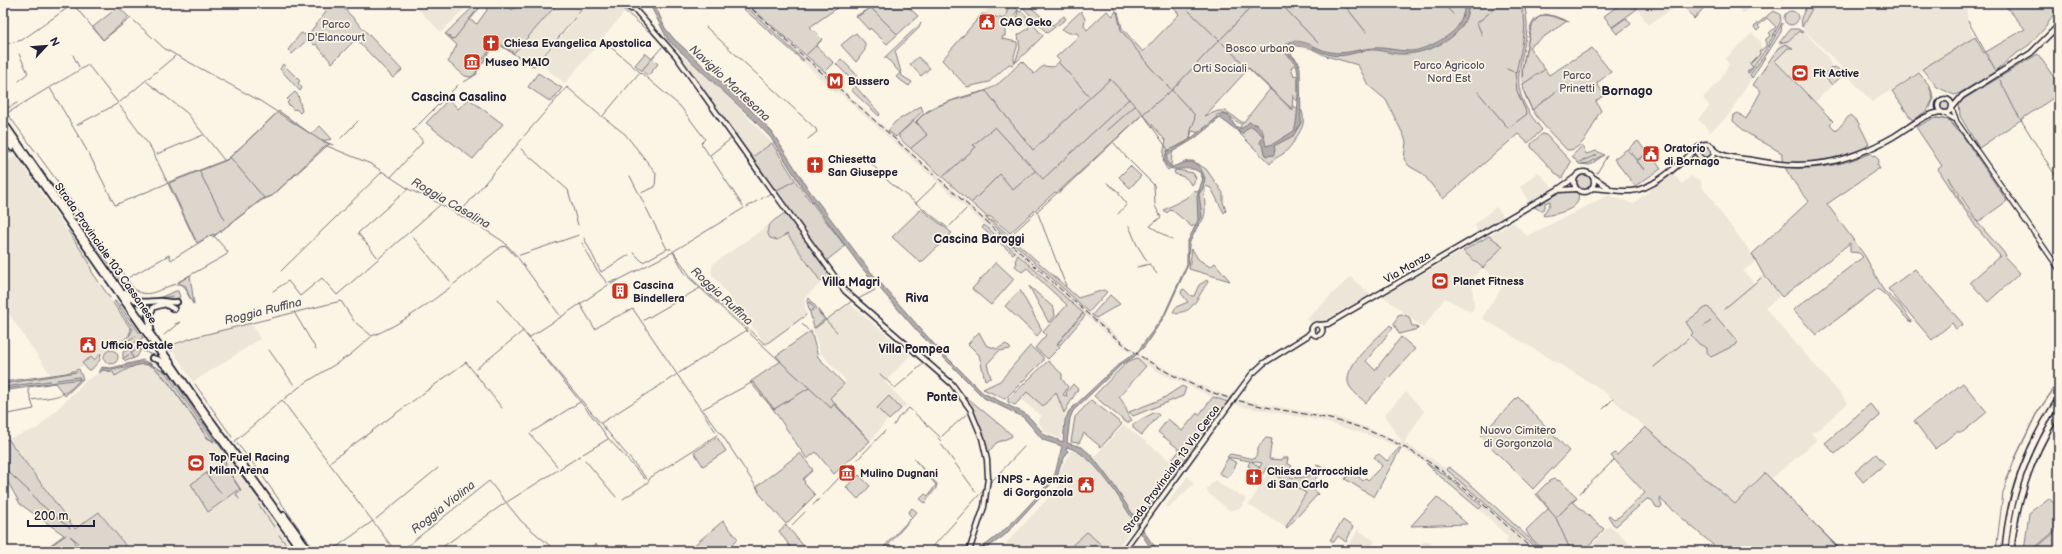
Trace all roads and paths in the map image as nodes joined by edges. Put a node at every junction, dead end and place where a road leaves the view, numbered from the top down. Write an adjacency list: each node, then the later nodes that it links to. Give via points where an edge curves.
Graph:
1 (627, 4): 44 (main road, via 680,62 846,292 953,386 965,400 977,422 987,460 987,485 982,512)
2 (2059, 25): 3 (main road, via 2027,56)
3 (1962, 96): 4 (main road); 6 (main road)
4 (1948, 99): 5 (main road, via 1942,99); 6 (main road, via 1952,102)
5 (1938, 105): 7 (main road); 8 (main road)
6 (1952, 107): 7 (main road, via 1949,112); 10 (main road)
7 (1943, 113): 8 (main road); 10 (main road, via 1951,116)
8 (1930, 115): 18 (main road, via 1869,150 1831,163 1792,166)
9 (3, 121): 26 (highway, Strada Provinciale 103 Cassanese)
10 (1956, 122): 27 (main road)
11 (3, 128): 37 (highway, Strada Provinciale 103 Cassanese)
12 (3, 137): 14 (highway)
13 (1700, 146): 15 (main road, via 1706,144); 16 (main road); 17 (main road)
14 (12, 148)
15 (1712, 148): 18 (main road); 19 (main road, via 1713,154)
16 (1692, 153): 17 (main road); 24 (main road, via 1645,188 1628,191)
17 (1698, 154): 19 (main road, via 1704,159)
18 (1720, 154): 19 (main road)
19 (1710, 157)
20 (1574, 178): 21 (main road, via 1583,173); 23 (main road, via 1573,183); 25 (main road, Via Monza)
21 (1594, 178): 22 (main road); 24 (main road)
22 (1591, 188): 23 (main road, via 1584,191); 24 (main road)
23 (1577, 189): 25 (main road)
24 (1610, 189)
25 (1557, 190): 30 (main road, Via Monza)
26 (79, 227): 28 (highway, via 124,291 133,299 146,303); 33 (highway, Strada Provinciale 103 Cassanese)
27 (2059, 269)
28 (177, 302)
29 (174, 309): 33 (highway, via 167,304 157,305 150,312 148,321)
30 (1322, 328): 31 (main road, Via Monza, via 1320,335); 31 (main road, Via Monza, via 1314,325)
31 (1313, 333): 35 (main road, Via Monza, via 1265,362 1252,374)
32 (152, 358): 37 (highway, via 167,367)
33 (183, 379): 38 (highway, Strada Provinciale 103 Cassanese)
34 (2059, 399): 46 (highway, via 2042,426 2022,468 2009,516)
35 (1233, 400): 45 (main road, Strada Provinciale 13 Via Cerca)
36 (2059, 411): 47 (highway, via 2027,474 2018,507)
37 (213, 429): 39 (highway, Strada Provinciale 103 Cassanese)
38 (231, 446): 42 (highway, Strada Provinciale 103 Cassanese); 43 (highway)
39 (241, 466): 40 (highway); 41 (highway, Strada Provinciale 103 Cassanese)
40 (298, 551)
41 (301, 551)
42 (306, 551)
43 (310, 551)
44 (969, 551)
45 (1123, 551)
46 (2005, 551)
47 (2011, 551)

